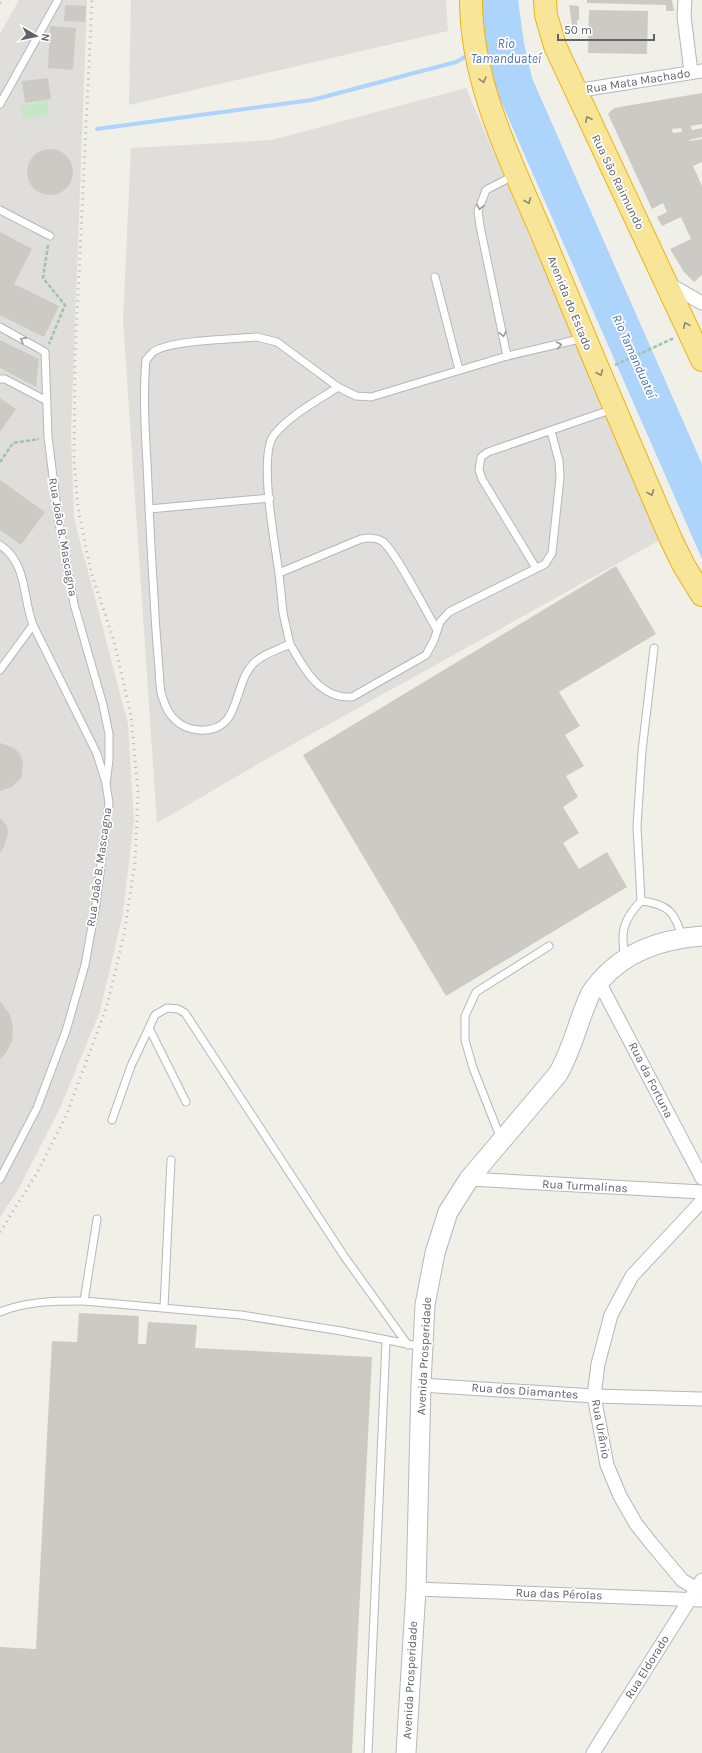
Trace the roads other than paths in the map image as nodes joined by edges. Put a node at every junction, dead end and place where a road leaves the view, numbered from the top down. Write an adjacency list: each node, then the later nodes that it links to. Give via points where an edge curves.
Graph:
1 (58, 0): 7 (lane)
2 (471, 0): 8 (highway, Avenida do Estado, one-way to 8, via 473,32 480,70 494,119)
3 (545, 0): 6 (highway, Rua São Raimundo, via 546,16 555,46)
4 (685, 0): 5 (street, via 684,16)
5 (697, 71): 6 (street, Rua Mata Machado)
6 (575, 92): 12 (highway, Rua São Raimundo, one-way to 6)
7 (0, 104)
8 (517, 174): 15 (highway, Avenida do Estado, one-way to 15); 16 (lane, one-way to 16, via 486,190 478,211)
9 (0, 210): 10 (lane)
10 (50, 236)
11 (435, 277): 18 (lane)
12 (667, 283): 13 (street); 17 (highway, Rua São Raimundo, one-way to 12)
13 (702, 303)
14 (0, 327): 21 (lane, Rua João B. Mascagna, one-way to 14, via 45,352)
15 (585, 338): 16 (lane, one-way to 15); 22 (highway, Avenida do Estado, one-way to 22)
16 (507, 356): 18 (lane)
17 (701, 357)
18 (459, 370): 20 (lane, via 371,397 356,396)
19 (0, 379): 21 (lane, via 5,379)
20 (338, 387): 24 (lane, via 286,422 273,435 267,449); 25 (lane, via 268,338 186,343 152,352 146,360 145,373)
21 (47, 401): 35 (lane, Rua João B. Mascagna, via 48,437 58,517 74,604 109,734)
22 (614, 408): 23 (lane); 29 (highway, Avenida do Estado, one-way to 29, via 673,544)
23 (551, 431): 27 (lane, via 559,461 559,502 552,553 545,564); 27 (lane, via 488,452 479,462 482,479)
24 (270, 498): 25 (lane); 28 (lane)
25 (149, 509): 32 (lane, via 162,697 174,721 199,730 217,728 230,716 246,673 254,663)
26 (0, 545): 30 (lane, via 13,554 18,564)
27 (536, 568): 31 (lane, via 449,612)
28 (279, 573): 31 (lane, via 361,539 376,539 383,542 394,555); 32 (lane, via 283,613)
29 (702, 595)
30 (33, 625): 34 (lane); 35 (lane, via 97,754)
31 (437, 630): 32 (lane, via 431,649 426,655 352,697 343,698 324,690 313,679)
32 (290, 644)
33 (654, 648): 36 (lane, via 642,751 637,826)
34 (0, 670)
35 (106, 784): 48 (lane, Rua João B. Mascagna, via 109,803 107,828 85,965 66,1031 37,1108)
36 (641, 901): 38 (lane, via 658,903 671,912); 40 (lane, via 630,912 624,926 622,937)
37 (702, 936): 38 (main road, Avenida Prosperidade)
38 (682, 938): 40 (main road, Avenida Prosperidade, via 644,948)
39 (548, 946): 45 (lane, via 476,992 465,1016 464,1040)
40 (625, 958): 41 (main road, Avenida Prosperidade)
41 (599, 982): 45 (main road, Avenida Prosperidade, via 590,995 569,1055 558,1074); 47 (street, Rua da Fortuna)
42 (149, 1028): 43 (lane); 44 (lane); 57 (lane, via 156,1015 167,1008 185,1013 344,1256)
43 (186, 1102)
44 (112, 1120)
45 (502, 1141): 49 (main road, Avenida Prosperidade)
46 (171, 1160): 54 (lane)
47 (702, 1178)
48 (0, 1179)
49 (469, 1179): 50 (street, Rua Turmalinas); 57 (main road, Avenida Prosperidade, via 448,1212 435,1252)
50 (702, 1192)
51 (702, 1200): 59 (street, Rua Urânio, via 632,1276 611,1315 598,1364)
52 (97, 1219): 53 (lane)
53 (84, 1300): 54 (lane); 55 (lane, via 51,1301 11,1307)
54 (164, 1307): 56 (lane, via 290,1322)
55 (0, 1312)
56 (386, 1341): 57 (lane); 63 (lane)
57 (415, 1346): 58 (main road, Avenida Prosperidade)
58 (421, 1385): 59 (street, Rua dos Diamantes); 61 (main road, Avenida Prosperidade)
59 (594, 1396): 60 (street, Rua dos Diamantes); 62 (street, Rua Urânio, via 607,1464 620,1496 636,1524 651,1543 682,1580)
60 (702, 1399)
61 (416, 1589): 62 (street, Rua das Pérolas); 64 (main road, Avenida Prosperidade)
62 (698, 1592): 65 (street, Rua Eldorado)
63 (368, 1753)
64 (406, 1753)
65 (593, 1753)

